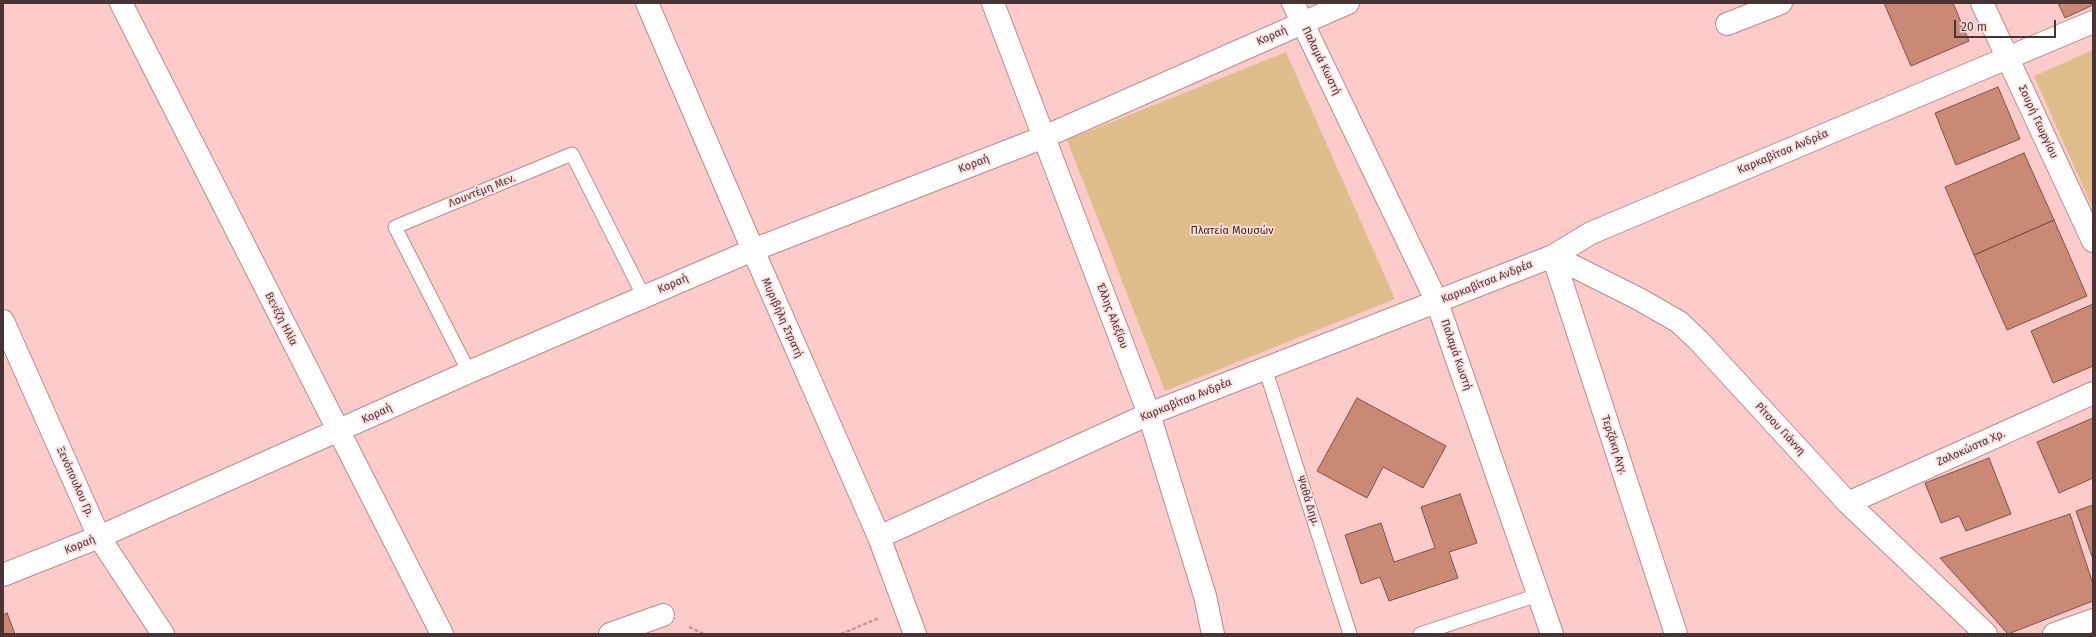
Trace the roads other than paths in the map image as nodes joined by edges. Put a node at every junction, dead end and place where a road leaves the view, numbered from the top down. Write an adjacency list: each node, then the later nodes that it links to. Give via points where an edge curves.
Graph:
1 (121, 3): 23 (street, Βενέζη Ηλία)
2 (647, 3): 14 (street, Μυριβήλη Στρατή)
3 (993, 3): 12 (street, Έλλης Αλεξίου)
4 (1293, 3): 8 (street, Παλαμά Κωστή)
5 (1348, 3): 8 (street, Κοραή)
6 (1781, 3): 10 (street)
7 (1982, 3): 11 (street, Σουρή Γεωργίου)
8 (1303, 22): 12 (street, Κοραή); 17 (street, Παλαμά Κωστή)
9 (2093, 22): 11 (street, Καρκαβίτσα Ανδρέα)
10 (1727, 24)
11 (2009, 57): 13 (street, Σουρή Γεωργίου); 15 (street, Καρκαβίτσα Ανδρέα, via 1591,233)
12 (1044, 137): 14 (street, Κοραή); 22 (street, Έλλης Αλεξίου)
13 (2093, 241)
14 (753, 250): 16 (street, Κοραή); 26 (street, Μυριβήλη Στρατή)
15 (1553, 256): 17 (street, Καρκαβίτσα Ανδρέα); 24 (street, Ρίτσου Γιάννη, via 1679,322); 39 (street, Τερζάκη Αγγ.)
16 (644, 297): 20 (street, Κοραή); 20 (lane, Λουντέμη Μεν., via 572,154 395,227)
17 (1437, 302): 19 (street, Καρκαβίτσα Ανδρέα); 28 (street, Παλαμά Κωστή)
18 (3, 322): 25 (street, Ξενόπουλου Γρ.)
19 (1265, 368): 22 (street, Καρκαβίτσα Ανδρέα); 37 (lane, Ψαθά Δημ.)
20 (469, 372): 23 (street, Κοραή)
21 (2093, 393): 24 (street, Ζαλοκώστα Χρ.)
22 (1149, 414): 26 (street, Καρκαβίτσα Ανδρέα); 36 (street, Έλλης Αλεξίου, via 1205,596)
23 (338, 432): 25 (street, Κοραή); 33 (street, Βενέζη Ηλία)
24 (1848, 503): 40 (street, Ρίτσου Γιάννη)
25 (99, 537): 27 (street, Κοραή); 32 (street, Ξενόπουλου Γρ.)
26 (879, 537): 35 (street, Μυριβήλη Στρατή)
27 (3, 575)
28 (1538, 595): 31 (lane); 38 (street, Παλαμά Κωστή)
29 (663, 615): 34 (street)
30 (2093, 620): 41 (street)
31 (1429, 633)
32 (163, 634)
33 (442, 634)
34 (610, 634)
35 (915, 634)
36 (1213, 634)
37 (1350, 634)
38 (1552, 634)
39 (1676, 634)
40 (1986, 634)
41 (2054, 634)

